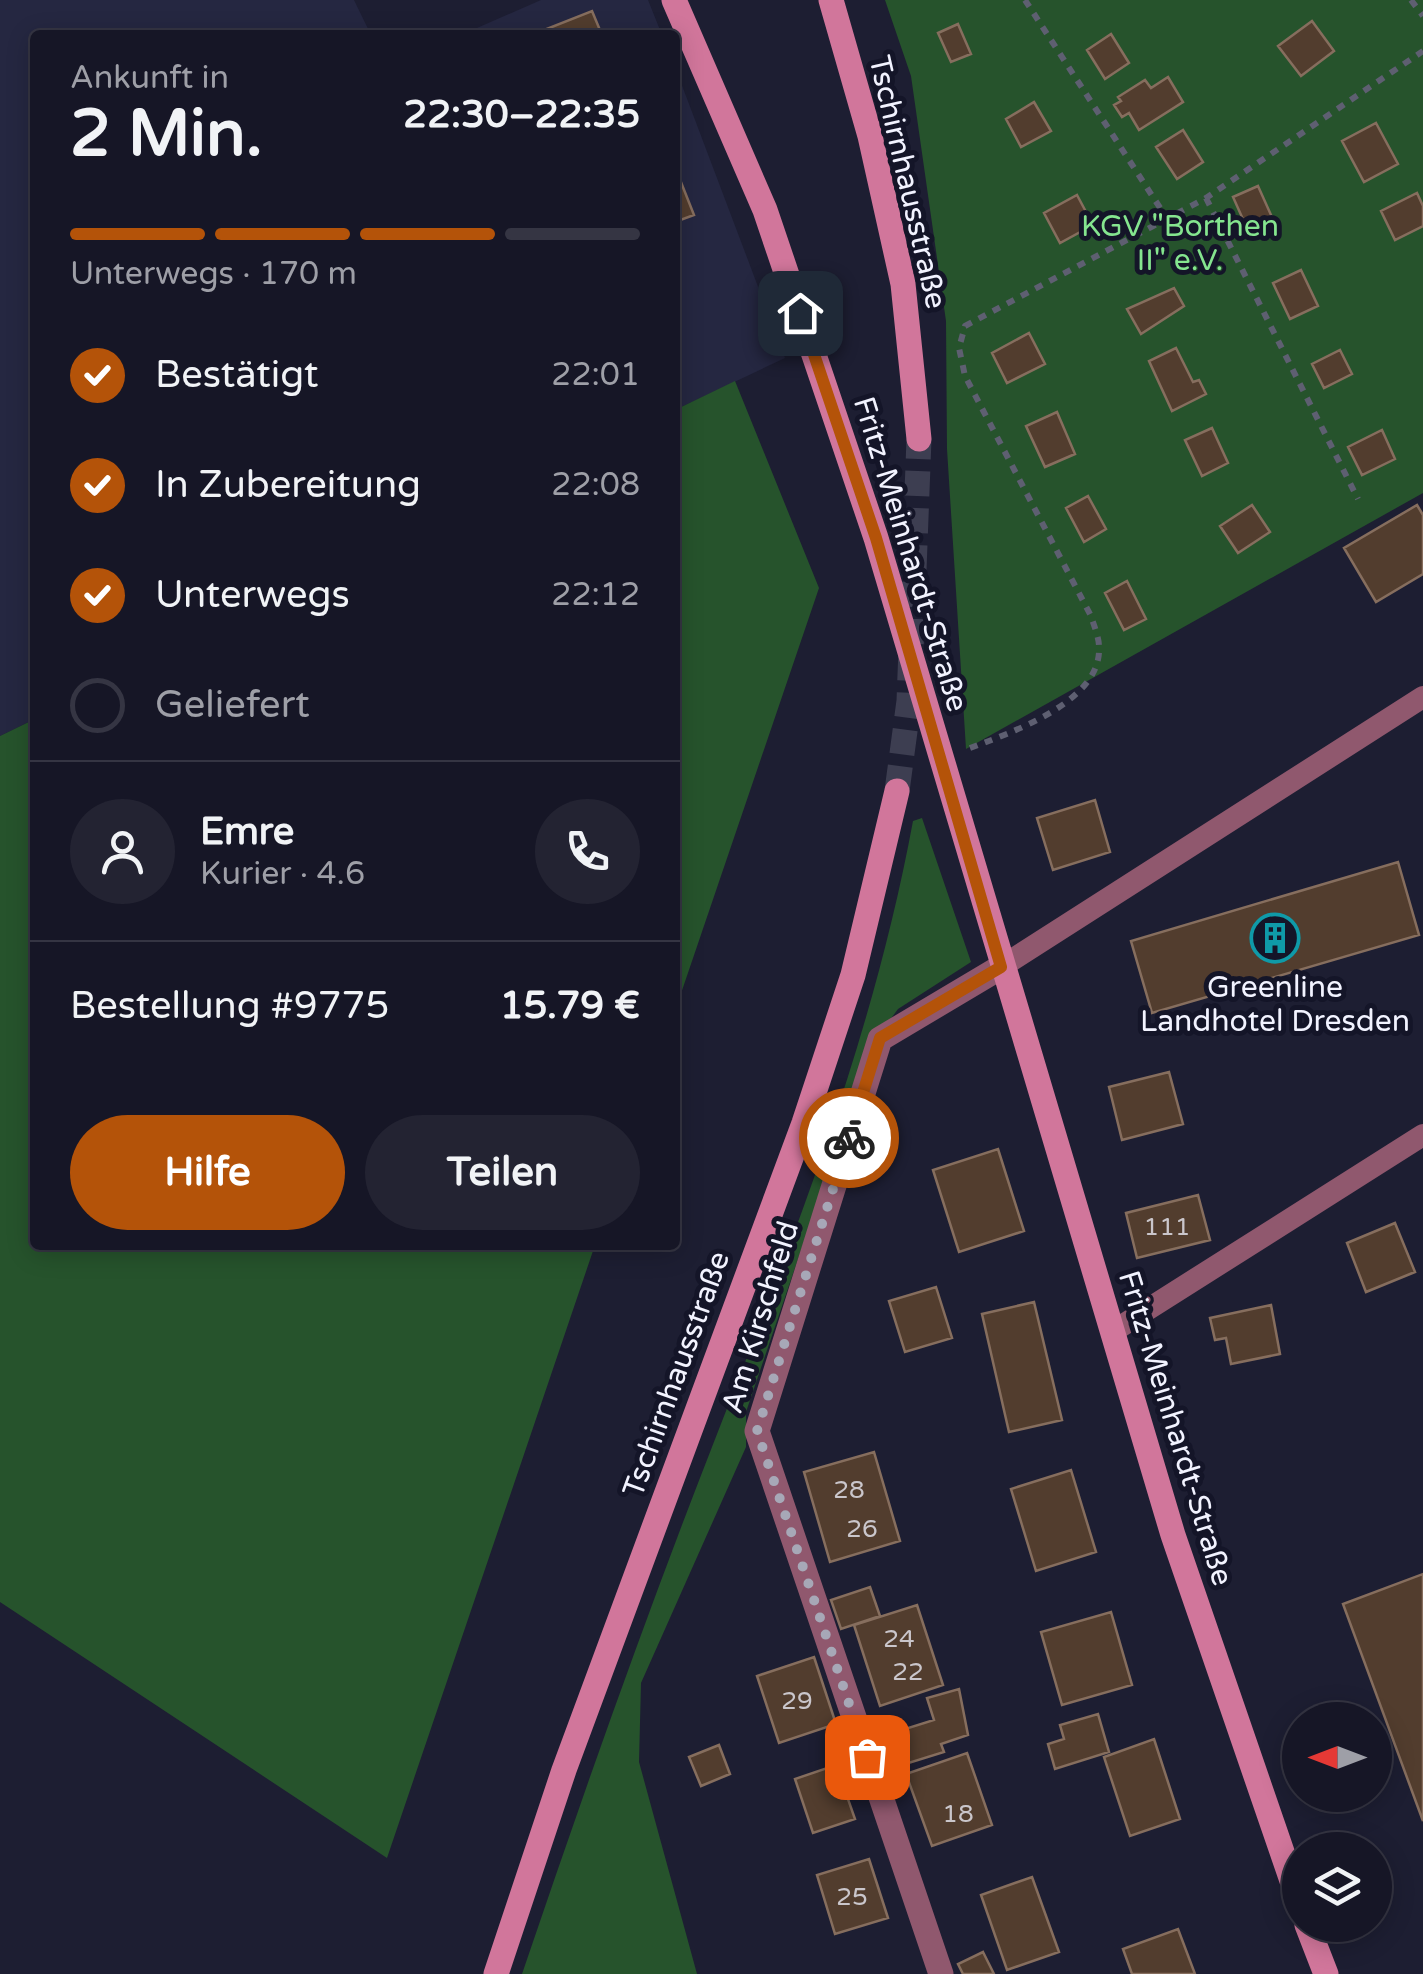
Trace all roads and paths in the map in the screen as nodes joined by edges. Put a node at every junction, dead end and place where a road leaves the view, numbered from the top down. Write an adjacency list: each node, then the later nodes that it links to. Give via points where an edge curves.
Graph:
1 (674, 0): 12 (street, Fritz-Meinhardt-Straße, via 764,210 876,538)
2 (831, 0): 9 (street, Tschirnhausstraße, via 903,284)
3 (1025, 0): 8 (path)
4 (1411, 0): 5 (path)
5 (1423, 16)
6 (1423, 51): 7 (path)
7 (1206, 198): 8 (path); 10 (path)
8 (1166, 216): 12 (path, via 966,326 959,348 965,376 1092,616 1100,650 1089,680 1052,713)
9 (918, 439)
10 (1358, 499)
11 (1423, 697): 14 (lane)
12 (940, 758): 14 (street, Fritz-Meinhardt-Straße)
13 (897, 791): 19 (street, Tschirnhausstraße, via 854,975 804,1123 564,1770)
14 (1001, 967): 16 (street, Fritz-Meinhardt-Straße); 20 (street, Am Kirschfeld, via 880,1038 757,1431)
15 (1423, 1135): 16 (lane)
16 (1112, 1332): 17 (street, Fritz-Meinhardt-Straße, via 1173,1535)
17 (1282, 1852)
18 (1314, 1942): 21 (street)
19 (496, 1974)
20 (941, 1974)
21 (1326, 1974)

